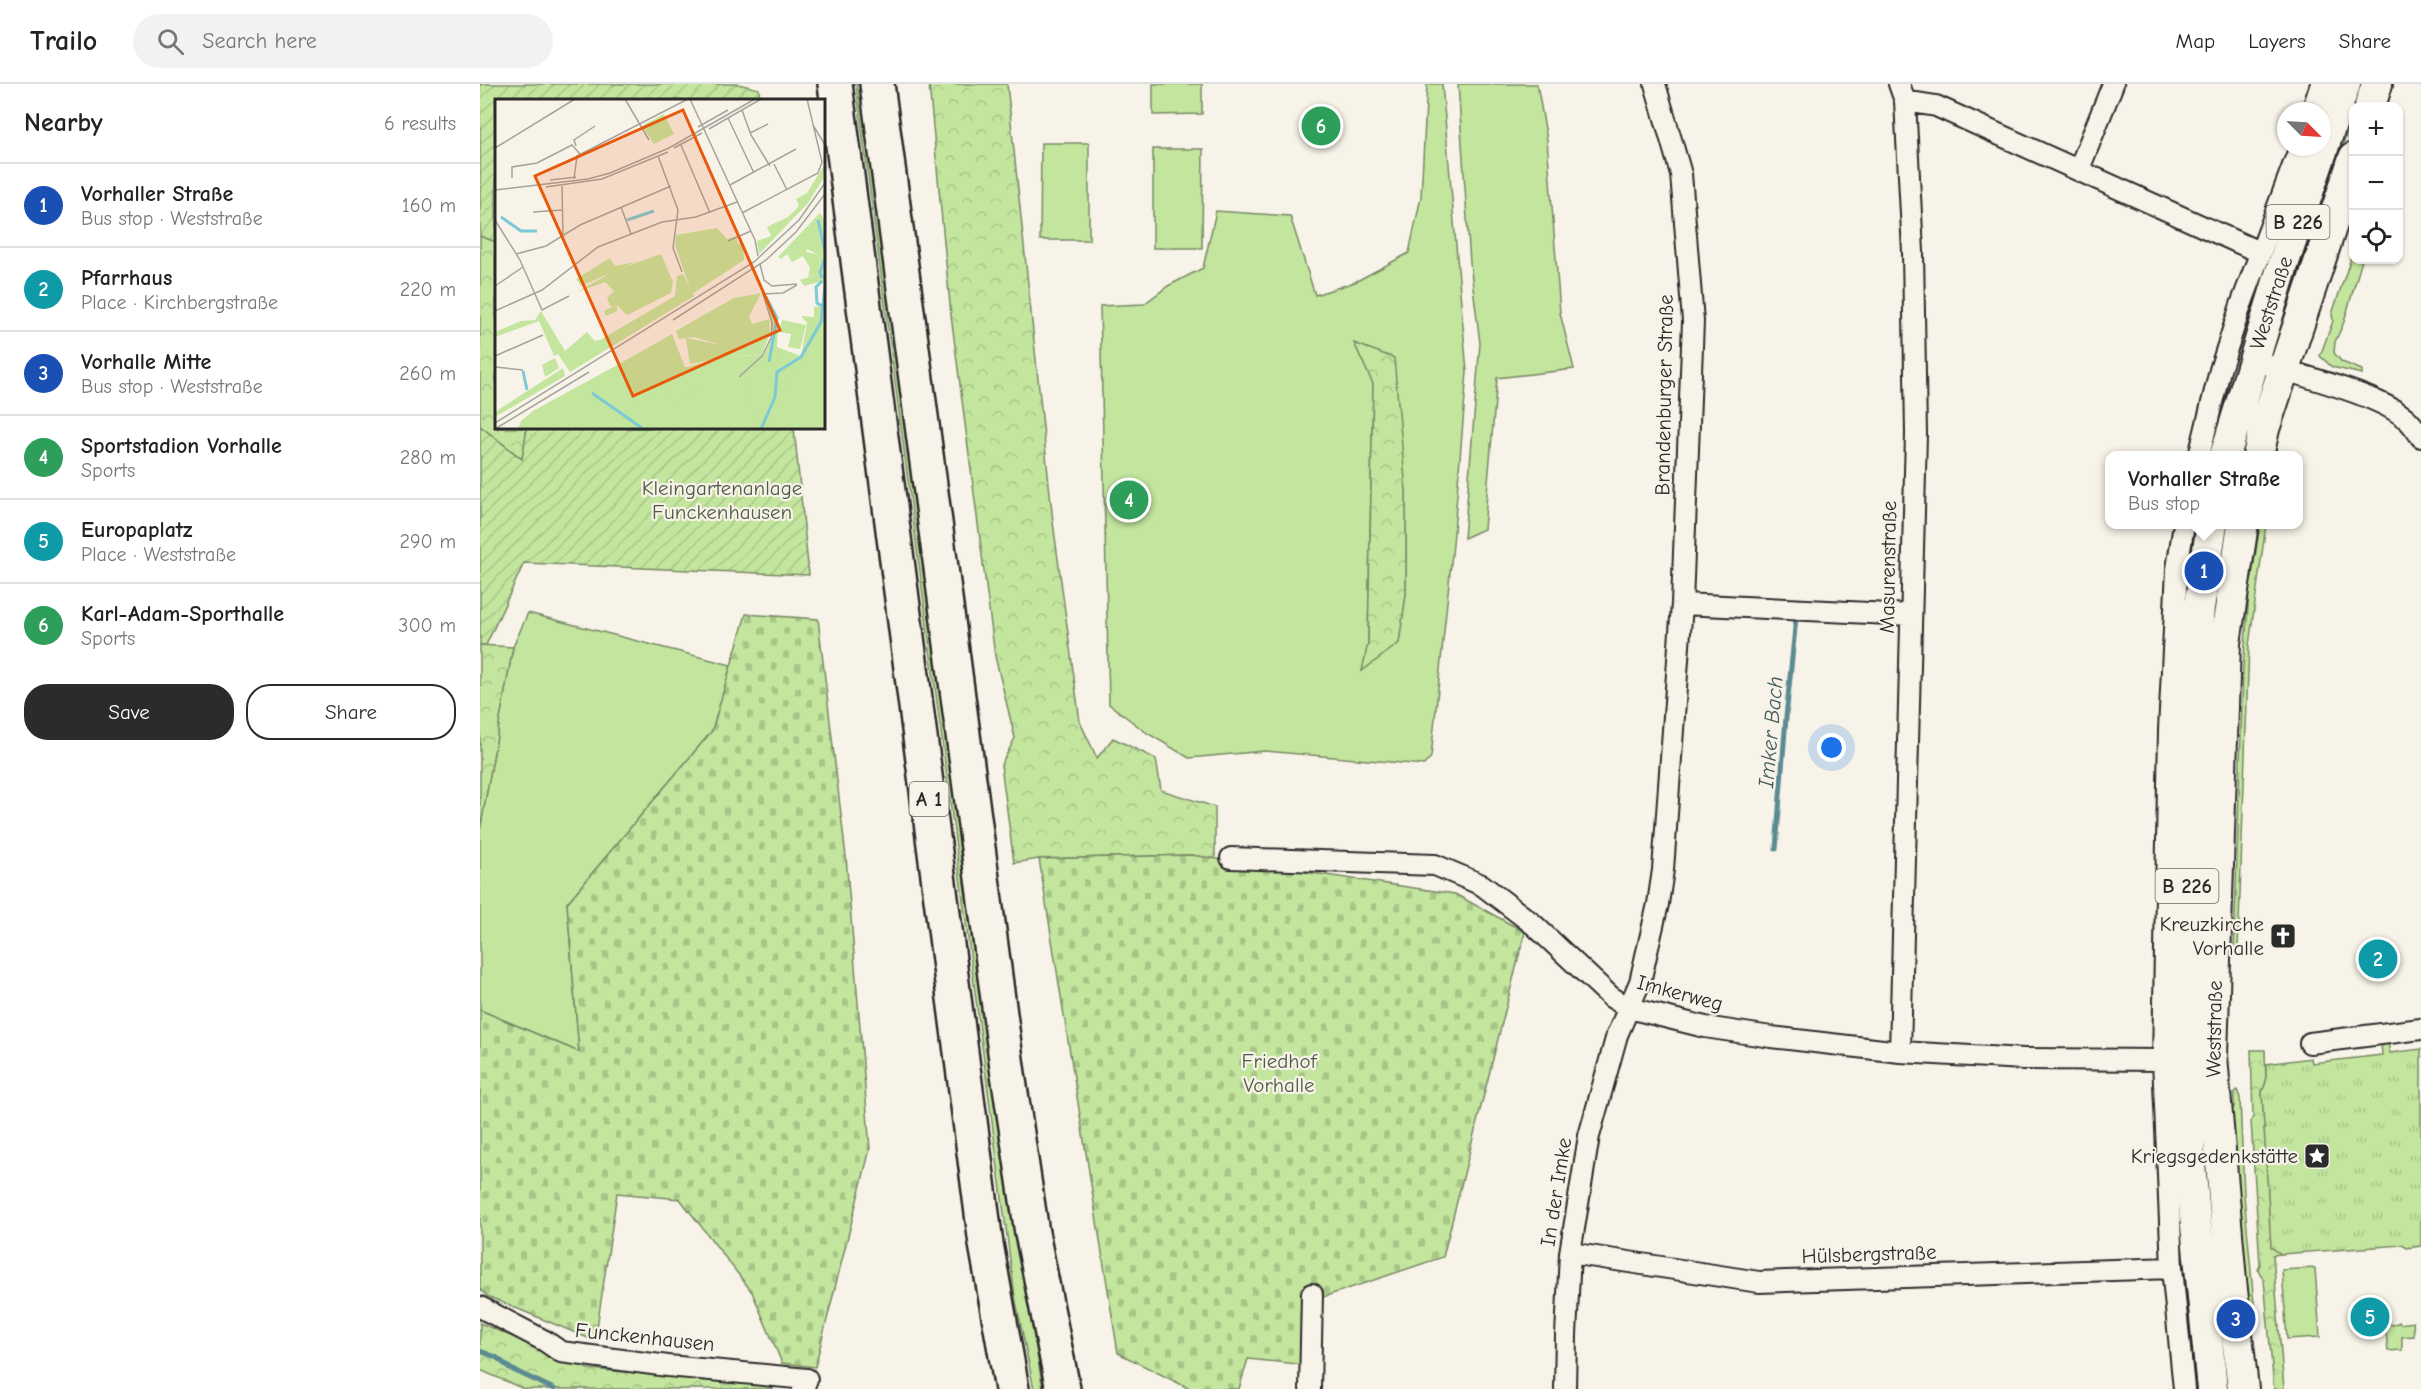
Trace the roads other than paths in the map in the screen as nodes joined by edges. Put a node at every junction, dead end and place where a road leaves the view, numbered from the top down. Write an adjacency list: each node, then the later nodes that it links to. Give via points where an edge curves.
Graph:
1 (835, 84): 37 (highway, A 1, via 986,1244)
2 (877, 84): 38 (highway, A 1, via 1007,1067 1032,1233)
3 (1655, 84): 24 (street, Brandenburger Straße, via 1681,174 1693,321)
4 (2113, 84): 12 (street)
5 (2321, 84): 9 (street)
6 (2346, 84): 15 (main road, Weststraße / B 226)
7 (2377, 84): 10 (main road)
8 (1902, 92): 12 (street); 25 (street, Masurenstraße, via 1913,252 1916,434)
9 (2315, 102)
10 (2371, 102)
11 (2296, 156): 14 (street, Weststraße)
12 (2079, 169): 14 (street)
13 (2349, 173): 16 (main road, Weststraße / B 226)
14 (2259, 252): 18 (street, Weststraße, via 2220,370)
15 (2253, 360): 16 (street); 19 (main road, Weststraße / B 226)
16 (2285, 370): 17 (street, via 2383,405 2403,416); 20 (main road, Weststraße / B 226)
17 (2421, 437)
18 (2200, 451)
19 (2226, 451)
20 (2259, 451)
21 (2183, 529): 31 (street, via 2177,569 2170,707)
22 (2211, 529): 42 (main road, Weststraße / B 226, via 2195,652 2184,999 2190,1164)
23 (2241, 529): 43 (main road, Weststraße / B 226, via 2225,643 2212,1056)
24 (1682, 603): 25 (street); 27 (street, Brandenburger Straße, via 1663,870 1640,982)
25 (1911, 615): 30 (street, Masurenstraße)
26 (1231, 858): 27 (street, Imkerweg, via 1435,865 1482,885 1533,924 1611,997)
27 (1629, 1008): 30 (street, Imkerweg, via 1705,1027); 32 (street, In der Imke, via 1617,1035 1588,1136)
28 (2421, 1029): 29 (street)
29 (2310, 1043)
30 (1900, 1052): 31 (street, Imkerweg, via 2024,1059)
31 (2163, 1060): 33 (street)
32 (1570, 1253): 33 (street, Hülsbergstraße, via 1759,1282); 40 (street, In der Imke)
33 (2172, 1268): 41 (street)
34 (1312, 1294): 39 (street)
35 (480, 1307): 36 (street, Funckenhausen, via 561,1352 807,1379)
36 (803, 1389)
37 (1012, 1389)
38 (1063, 1389)
39 (1310, 1389)
40 (1565, 1389)
41 (2184, 1389)
42 (2212, 1389)
43 (2243, 1389)

